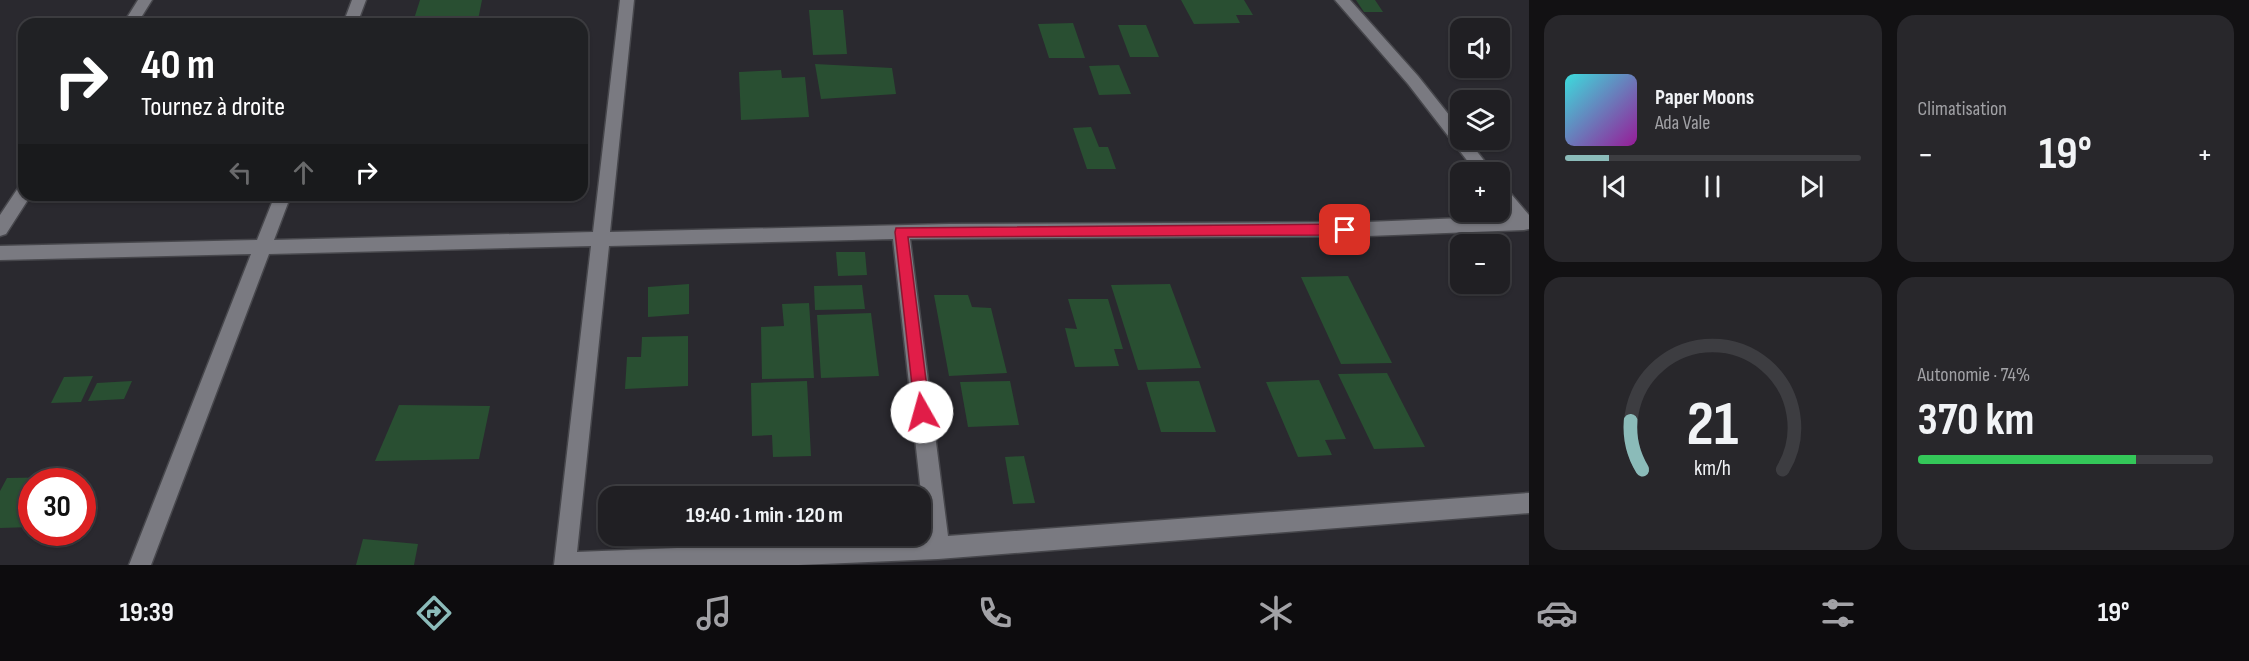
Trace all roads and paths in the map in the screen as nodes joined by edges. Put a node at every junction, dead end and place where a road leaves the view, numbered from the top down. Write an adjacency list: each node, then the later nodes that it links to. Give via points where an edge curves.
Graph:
1 (145, 0): 5 (street)
2 (359, 0): 6 (street)
3 (627, 0): 14 (street)
4 (1342, 0): 7 (street, via 1413,80)
5 (134, 18)
6 (352, 18)
7 (1477, 162)
8 (18, 201): 12 (street)
9 (281, 201): 15 (street)
10 (1510, 204): 11 (street)
11 (1526, 223): 13 (street, via 1368,230)
12 (0, 229)
13 (901, 232): 14 (street); 18 (street)
14 (601, 240): 15 (street); 20 (street)
15 (263, 247): 16 (street); 19 (street)
16 (0, 253)
17 (1529, 503): 18 (street)
18 (938, 548): 20 (street)
19 (140, 565)
20 (565, 565)

